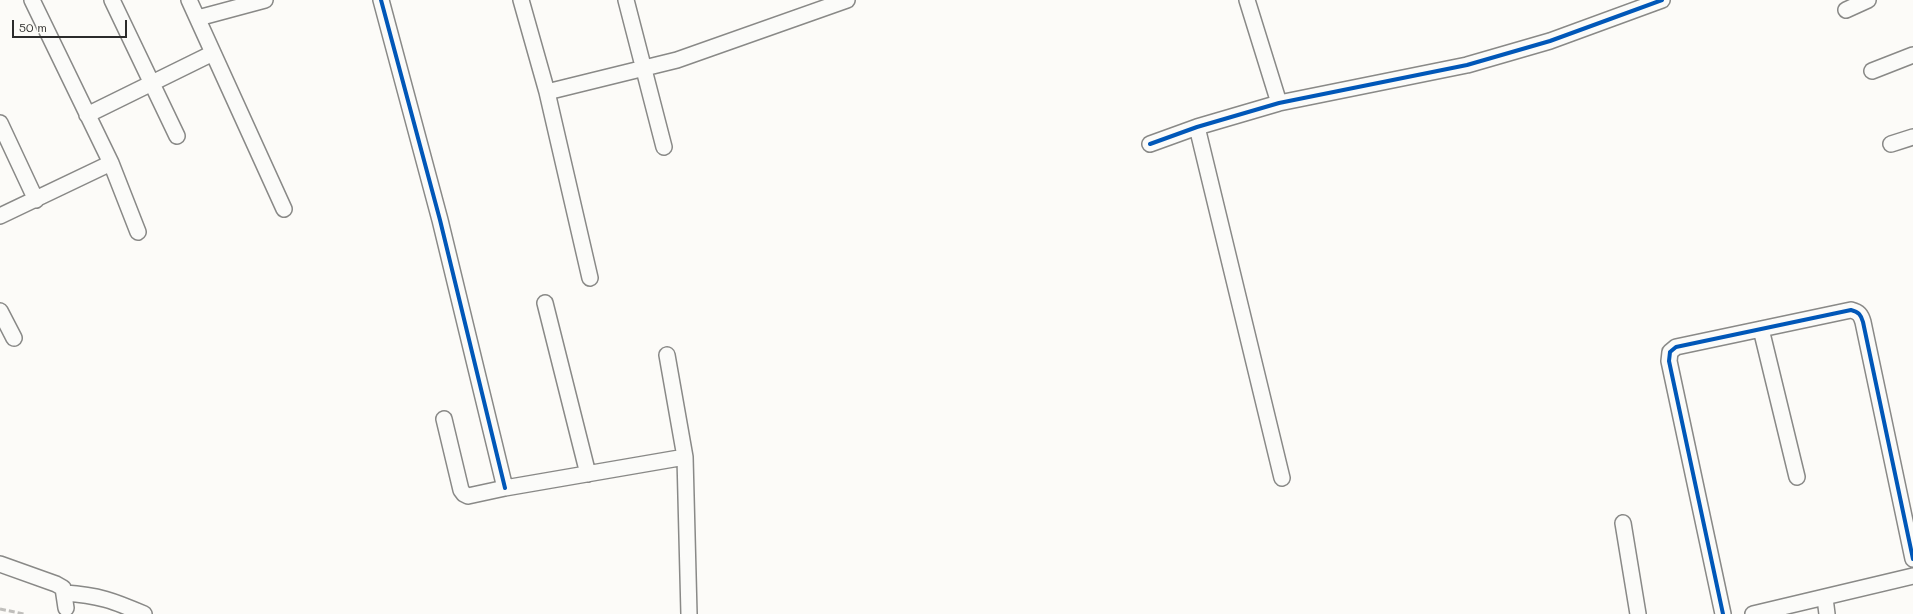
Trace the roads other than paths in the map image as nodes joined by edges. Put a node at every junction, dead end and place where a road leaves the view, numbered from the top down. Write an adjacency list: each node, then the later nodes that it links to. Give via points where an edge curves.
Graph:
1 (32, 0): 21 (street)
2 (112, 0): 18 (street)
3 (189, 0): 13 (street)
4 (265, 0): 13 (street)
5 (381, 0): 45 (street, via 440,220)
6 (521, 0): 19 (street)
7 (626, 0): 16 (street)
8 (847, 0): 16 (street, via 677,60)
9 (1247, 0): 20 (street)
10 (1662, 0): 20 (street, via 1550,42 1467,65)
11 (1868, 0): 12 (street)
12 (1846, 10)
13 (198, 18): 14 (street)
14 (213, 52): 18 (street); 31 (street)
15 (1913, 55): 17 (street)
16 (643, 69): 19 (street); 28 (street)
17 (1872, 71)
18 (152, 83): 21 (street); 24 (street)
19 (546, 92): 34 (street)
20 (1279, 104): 23 (street)
21 (87, 115): 29 (street)
22 (0, 123): 30 (street)
23 (1198, 127): 26 (street); 44 (street)
24 (177, 136)
25 (1913, 137): 27 (street)
26 (1150, 144)
27 (1891, 144)
28 (664, 147)
29 (111, 164): 30 (street); 33 (street)
30 (36, 200): 32 (street)
31 (284, 209)
32 (0, 216)
33 (138, 232)
34 (590, 278)
35 (545, 303): 42 (street)
36 (0, 311): 38 (street)
37 (1760, 329): 43 (street); 47 (street, via 1852,310 1858,311 1861,315); 54 (street, via 1676,347 1670,352 1669,361)
38 (14, 338)
39 (667, 355): 41 (street)
40 (444, 419): 45 (street, via 464,494 468,496)
41 (684, 457): 42 (street); 52 (street)
42 (588, 474): 45 (street)
43 (1797, 477)
44 (1282, 478)
45 (505, 488)
46 (1623, 523): 53 (street)
47 (1913, 559)
48 (0, 564): 51 (street, via 56,584 63,588 66,600 92,595 109,599)
49 (1913, 576): 50 (street)
50 (1825, 598): 55 (street); 56 (street)
51 (144, 614)
52 (689, 614)
53 (1638, 614)
54 (1723, 614)
55 (1753, 614)
56 (1827, 614)

